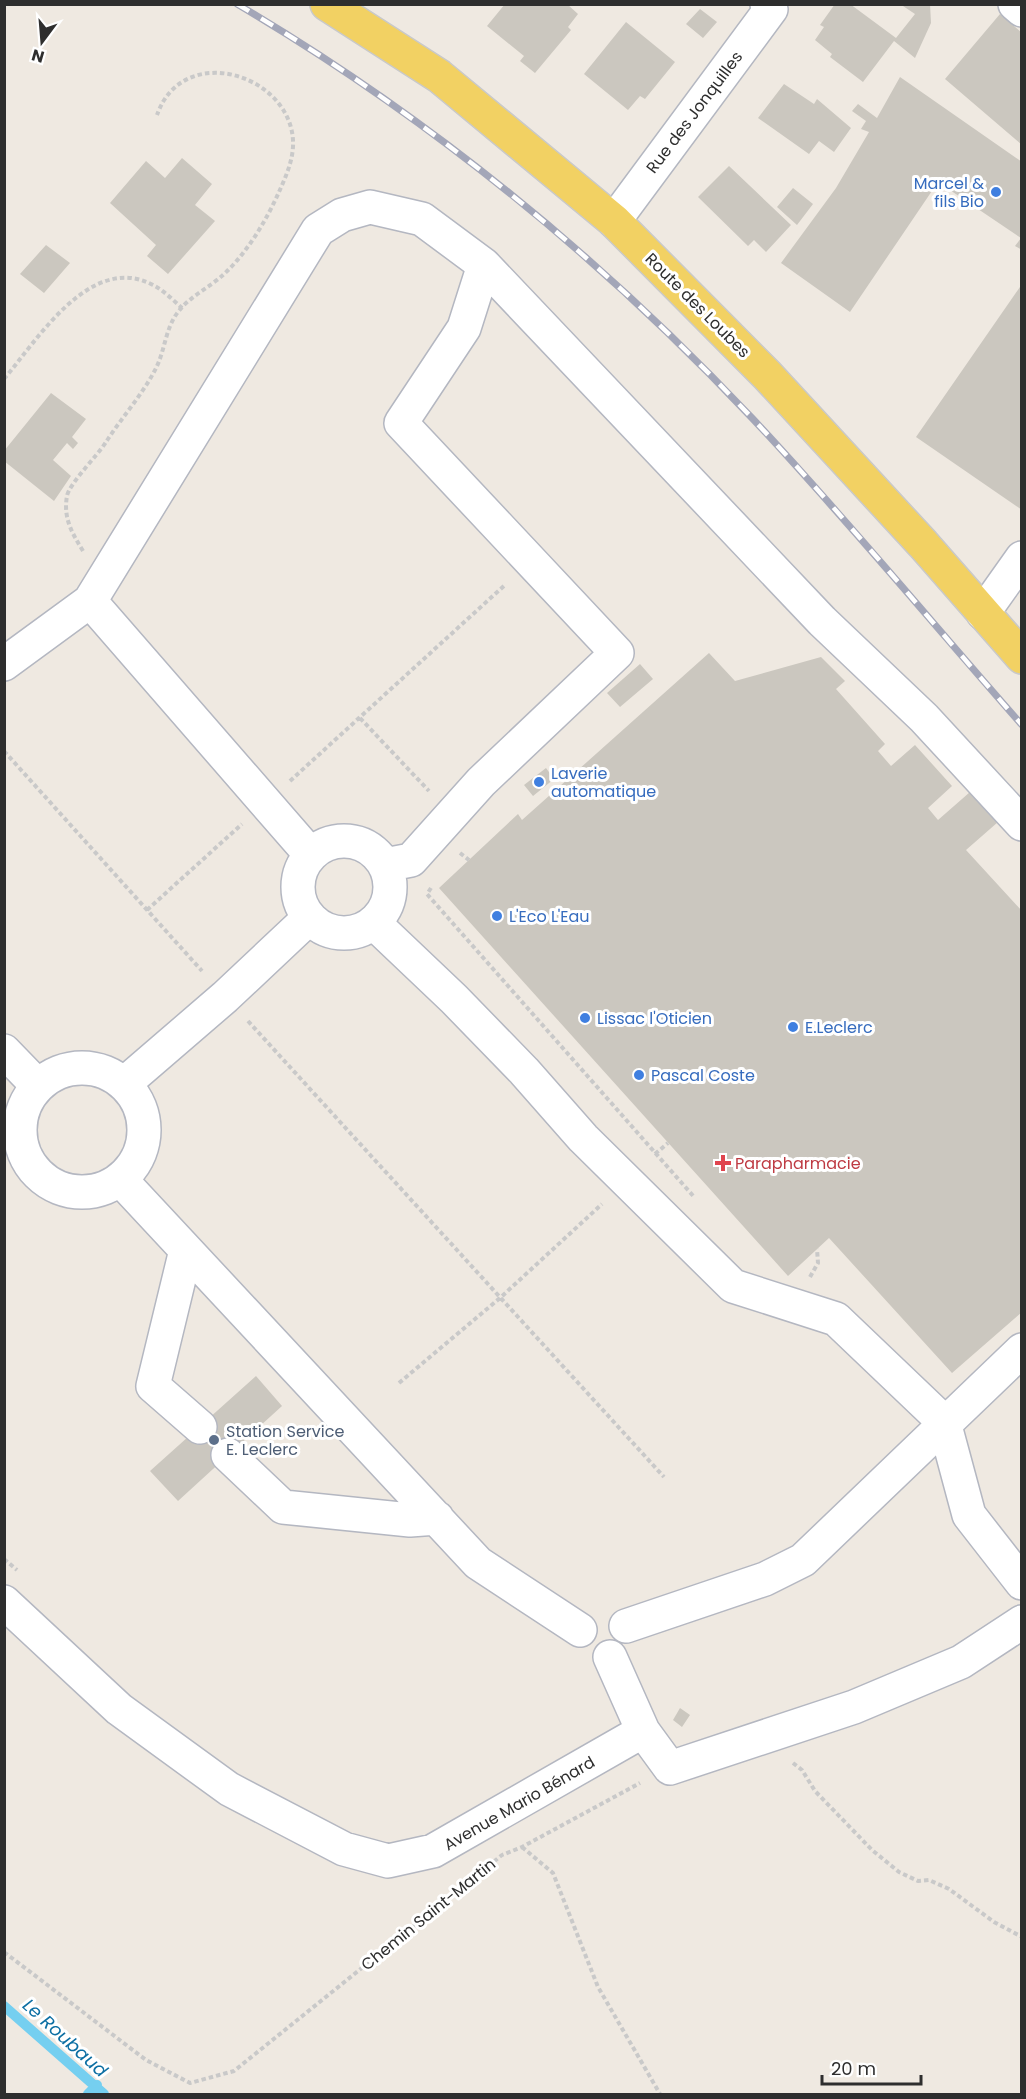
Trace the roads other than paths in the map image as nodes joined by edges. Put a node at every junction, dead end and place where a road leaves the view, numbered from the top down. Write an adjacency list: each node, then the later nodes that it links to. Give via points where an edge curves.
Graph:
1 (327, 4): 5 (main road, Route des Loubes, via 439,76)
2 (767, 4): 5 (street, Rue des Jonquilles, via 771,9)
3 (1015, 4): 4 (street)
4 (1022, 10)
5 (614, 221): 9 (main road, Route des Loubes, via 767,375)
6 (484, 265): 8 (street, via 422,219 370,207 342,215 318,230); 12 (street, via 822,621 924,718); 14 (street, via 464,328 400,423 617,653 481,782 411,860)
7 (1022, 558): 9 (street)
8 (97, 589): 11 (street); 13 (street)
9 (983, 612): 10 (main road, Route des Loubes)
10 (1022, 657)
11 (4, 664)
12 (1022, 824)
13 (311, 855): 14 (street, via 328,844 353,842 377,854); 15 (street, via 301,872 298,892)
14 (385, 865): 16 (street, via 390,895)
15 (309, 918): 16 (street, via 336,933 356,932); 18 (street)
16 (374, 923): 23 (street, via 733,1286 836,1319)
17 (4, 1051): 19 (street)
18 (124, 1084): 19 (street, via 94,1070 74,1069 55,1074); 20 (street, via 139,1107 144,1126 142,1146 134,1164)
19 (38, 1086): 20 (street, via 26,1103 20,1123 21,1144 28,1163 43,1179 61,1189 81,1193 102,1189)
20 (120, 1179): 21 (street)
21 (186, 1250): 24 (street, via 153,1386); 26 (street)
22 (1022, 1350): 23 (street)
23 (944, 1422): 27 (street, via 969,1515); 30 (street, via 803,1560 765,1579)
24 (200, 1426)
25 (228, 1455): 26 (street, via 283,1507 410,1520)
26 (437, 1518): 31 (street, via 478,1563)
27 (1022, 1584)
28 (4, 1602): 33 (street, Avenue Mario Bénard, via 119,1709 229,1789 344,1849 388,1861 433,1851)
29 (1022, 1622): 33 (street, via 961,1662 854,1707 670,1768)
30 (626, 1626): 31 (street, via 613,1612 600,1611 587,1618); 32 (street, via 626,1641)
31 (580, 1630): 32 (street, via 588,1651 594,1656)
32 (610, 1657): 33 (street)
33 (644, 1731)

